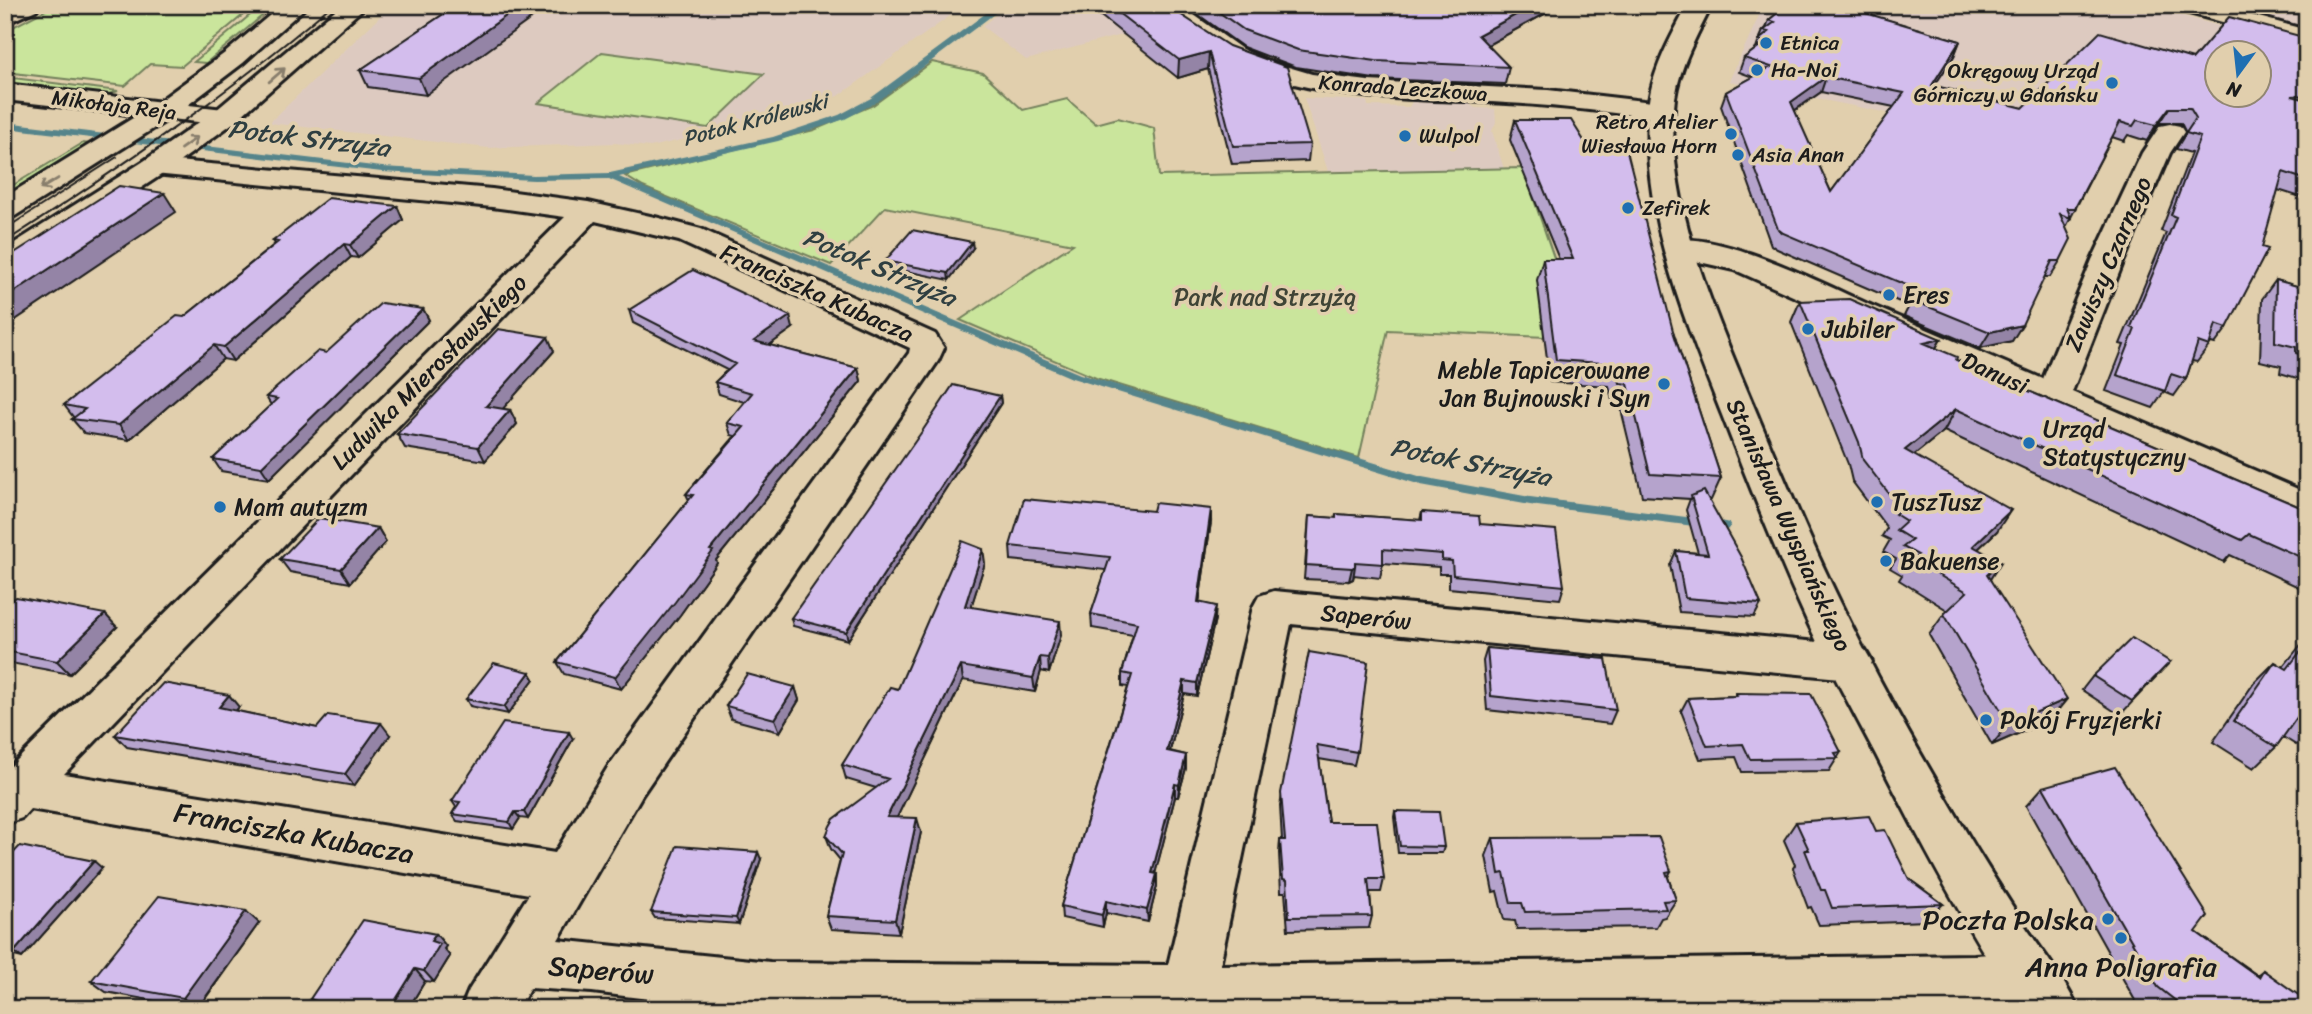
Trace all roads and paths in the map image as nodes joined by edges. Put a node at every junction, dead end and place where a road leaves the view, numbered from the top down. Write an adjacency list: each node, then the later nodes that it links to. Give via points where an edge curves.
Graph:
1 (28, 5): 7 (street)
2 (296, 5): 10 (street)
3 (355, 5): 12 (street, one-way to 3)
4 (1165, 5): 11 (street, Konrada Leczkowa, via 1228,52 1295,78)
5 (1700, 5): 11 (street, Stanisława Wyspiańskiego, via 1670,65)
6 (2186, 5): 8 (street)
7 (5, 17)
8 (2307, 38)
9 (5, 92): 10 (street, Mikołaja Reja)
10 (163, 111): 12 (street, Mikołaja Reja); 15 (street, one-way to 15)
11 (1661, 111): 17 (street, Stanisława Wyspiańskiego, via 1662,169)
12 (224, 117): 14 (street, one-way to 12)
13 (2170, 132): 19 (street, Zawiszy Czarnego, via 2108,260)
14 (154, 167): 16 (street, Franciszka Kubacza); 18 (street)
15 (5, 211)
16 (588, 211): 22 (street, Ludwika Mierosławskiego); 23 (street, Franciszka Kubacza, via 690,235 923,341 927,348 625,781)
17 (1679, 248): 19 (street, Danusi, via 1746,263); 21 (street, Stanisława Wyspiańskiego, via 1765,478)
18 (5, 263)
19 (2052, 398): 20 (street, Danusi)
20 (2307, 509)
21 (1850, 663): 25 (street, Saperów, via 1274,607); 26 (street, Stanisława Wyspiańskiego, via 1955,858)
22 (13, 795): 23 (street, Franciszka Kubacza)
23 (568, 878): 24 (street, Franciszka Kubacza)
24 (517, 962): 25 (street, Saperów, via 770,988); 27 (street, Franciszka Kubacza)
25 (1188, 991): 26 (street, Saperów, via 1974,981)
26 (2040, 993)
27 (488, 1009)

